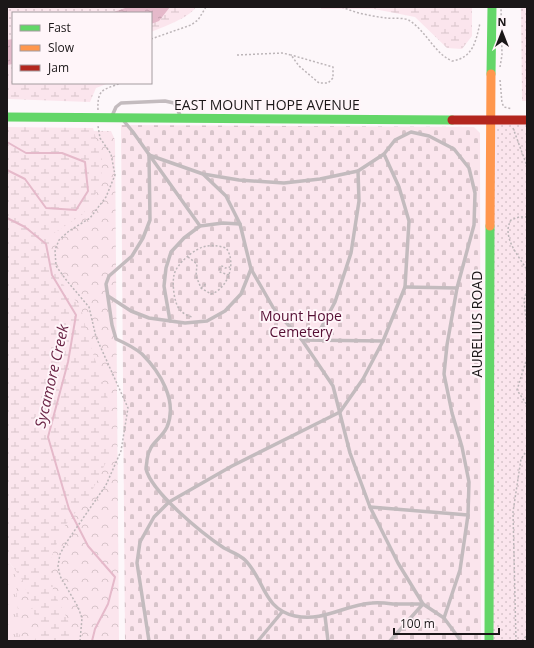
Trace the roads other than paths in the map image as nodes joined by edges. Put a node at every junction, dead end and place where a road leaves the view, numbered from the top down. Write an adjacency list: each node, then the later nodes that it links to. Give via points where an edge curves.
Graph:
1 (492, 7): 5 (street, AURELIUS ROAD)
2 (7, 117): 3 (street, EAST MOUNT HOPE AVENUE)
3 (116, 118): 4 (street, EAST MOUNT HOPE AVENUE); 4 (lane, via 116,107 120,103 165,102 174,103); 8 (lane)
4 (182, 118): 5 (street, EAST MOUNT HOPE AVENUE)
5 (490, 120): 6 (street, EAST MOUNT HOPE AVENUE); 35 (street, AURELIUS ROAD)
6 (527, 120)
7 (384, 154): 9 (lane); 14 (lane, via 399,187 409,221); 15 (lane, via 395,140 411,132 430,136 454,149 469,168 474,193 474,225)
8 (150, 155): 10 (lane); 12 (lane); 16 (lane, via 150,220 132,256 109,276 106,284)
9 (358, 171): 10 (lane, via 284,183); 18 (lane, via 360,201 351,253 335,302 320,330)
10 (203, 174): 11 (lane, via 226,196)
11 (240, 224): 12 (lane); 13 (lane)
12 (200, 226): 17 (lane, via 184,238 172,252 166,268 164,286)
13 (252, 269): 17 (lane, via 241,294 225,311 207,321); 18 (lane, via 274,309)
14 (405, 287): 15 (lane); 19 (lane)
15 (457, 288): 23 (lane, via 444,374 469,482)
16 (108, 296): 17 (lane, via 149,318); 21 (lane, via 116,339 141,354 162,379 168,394 171,412 166,428 148,452 146,468 154,485)
17 (170, 321)
18 (302, 340): 19 (lane); 20 (lane, via 332,386)
19 (383, 341): 20 (lane, via 363,379)
20 (340, 412): 21 (lane, via 232,466); 22 (lane, via 350,453)
21 (169, 502): 25 (lane, via 202,532 243,558 252,568 267,597); 29 (lane, via 154,517 140,542 137,563)
22 (370, 507): 23 (lane); 24 (lane, via 398,563)
23 (468, 515): 27 (lane, via 460,570)
24 (423, 604): 26 (lane, via 372,602); 27 (lane); 33 (lane)
25 (282, 612): 26 (lane, via 310,618); 28 (lane)
26 (325, 616): 32 (lane)
27 (444, 618): 34 (lane)
28 (262, 636): 30 (lane); 31 (lane)
29 (149, 641)
30 (258, 641)
31 (263, 641)
32 (328, 641)
33 (390, 641)
34 (461, 641)
35 (489, 641)

